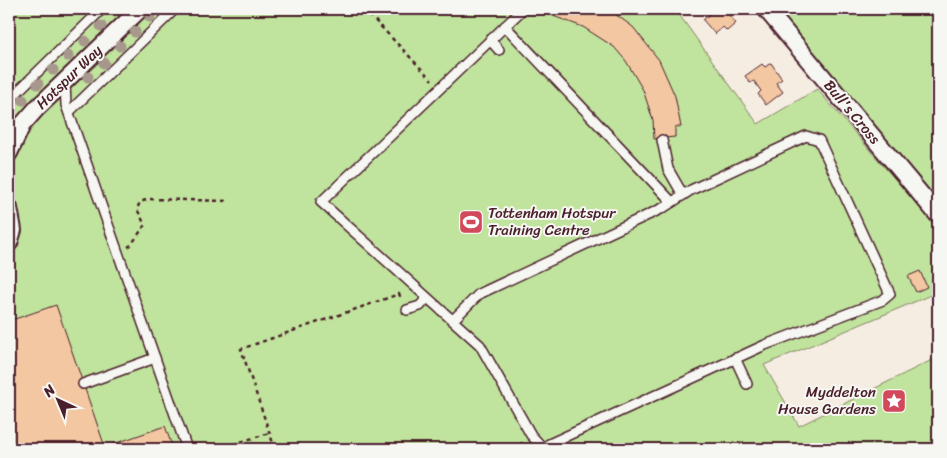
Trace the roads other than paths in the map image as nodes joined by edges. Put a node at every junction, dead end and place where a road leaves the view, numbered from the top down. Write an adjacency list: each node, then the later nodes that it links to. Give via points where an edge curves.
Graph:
1 (102, 9): 10 (lane)
2 (140, 9): 9 (street, Hotspur Way)
3 (175, 9): 11 (lane)
4 (523, 9): 6 (lane)
5 (766, 9): 17 (street, Bull's Cross)
6 (505, 26): 7 (lane); 15 (lane)
7 (490, 40): 8 (lane); 19 (lane, via 321,202)
8 (499, 50)
9 (65, 81): 11 (lane); 13 (street, Hotspur Way, via 22,125)
10 (9, 100)
11 (69, 112): 22 (lane)
12 (662, 140): 14 (lane, via 668,170)
13 (9, 153)
14 (683, 195): 15 (lane); 23 (lane, via 806,136 819,140 890,294 883,300)
15 (672, 202): 21 (lane, via 479,294)
16 (9, 208): 18 (street, via 13,230)
17 (938, 215)
18 (9, 243)
19 (427, 298): 20 (lane, via 420,306); 21 (lane)
20 (407, 310)
21 (453, 320): 27 (lane, via 480,346 531,435)
22 (155, 358): 24 (lane); 26 (lane)
23 (735, 358): 25 (lane); 27 (lane)
24 (83, 384)
25 (747, 384)
26 (187, 449)
27 (543, 449)

